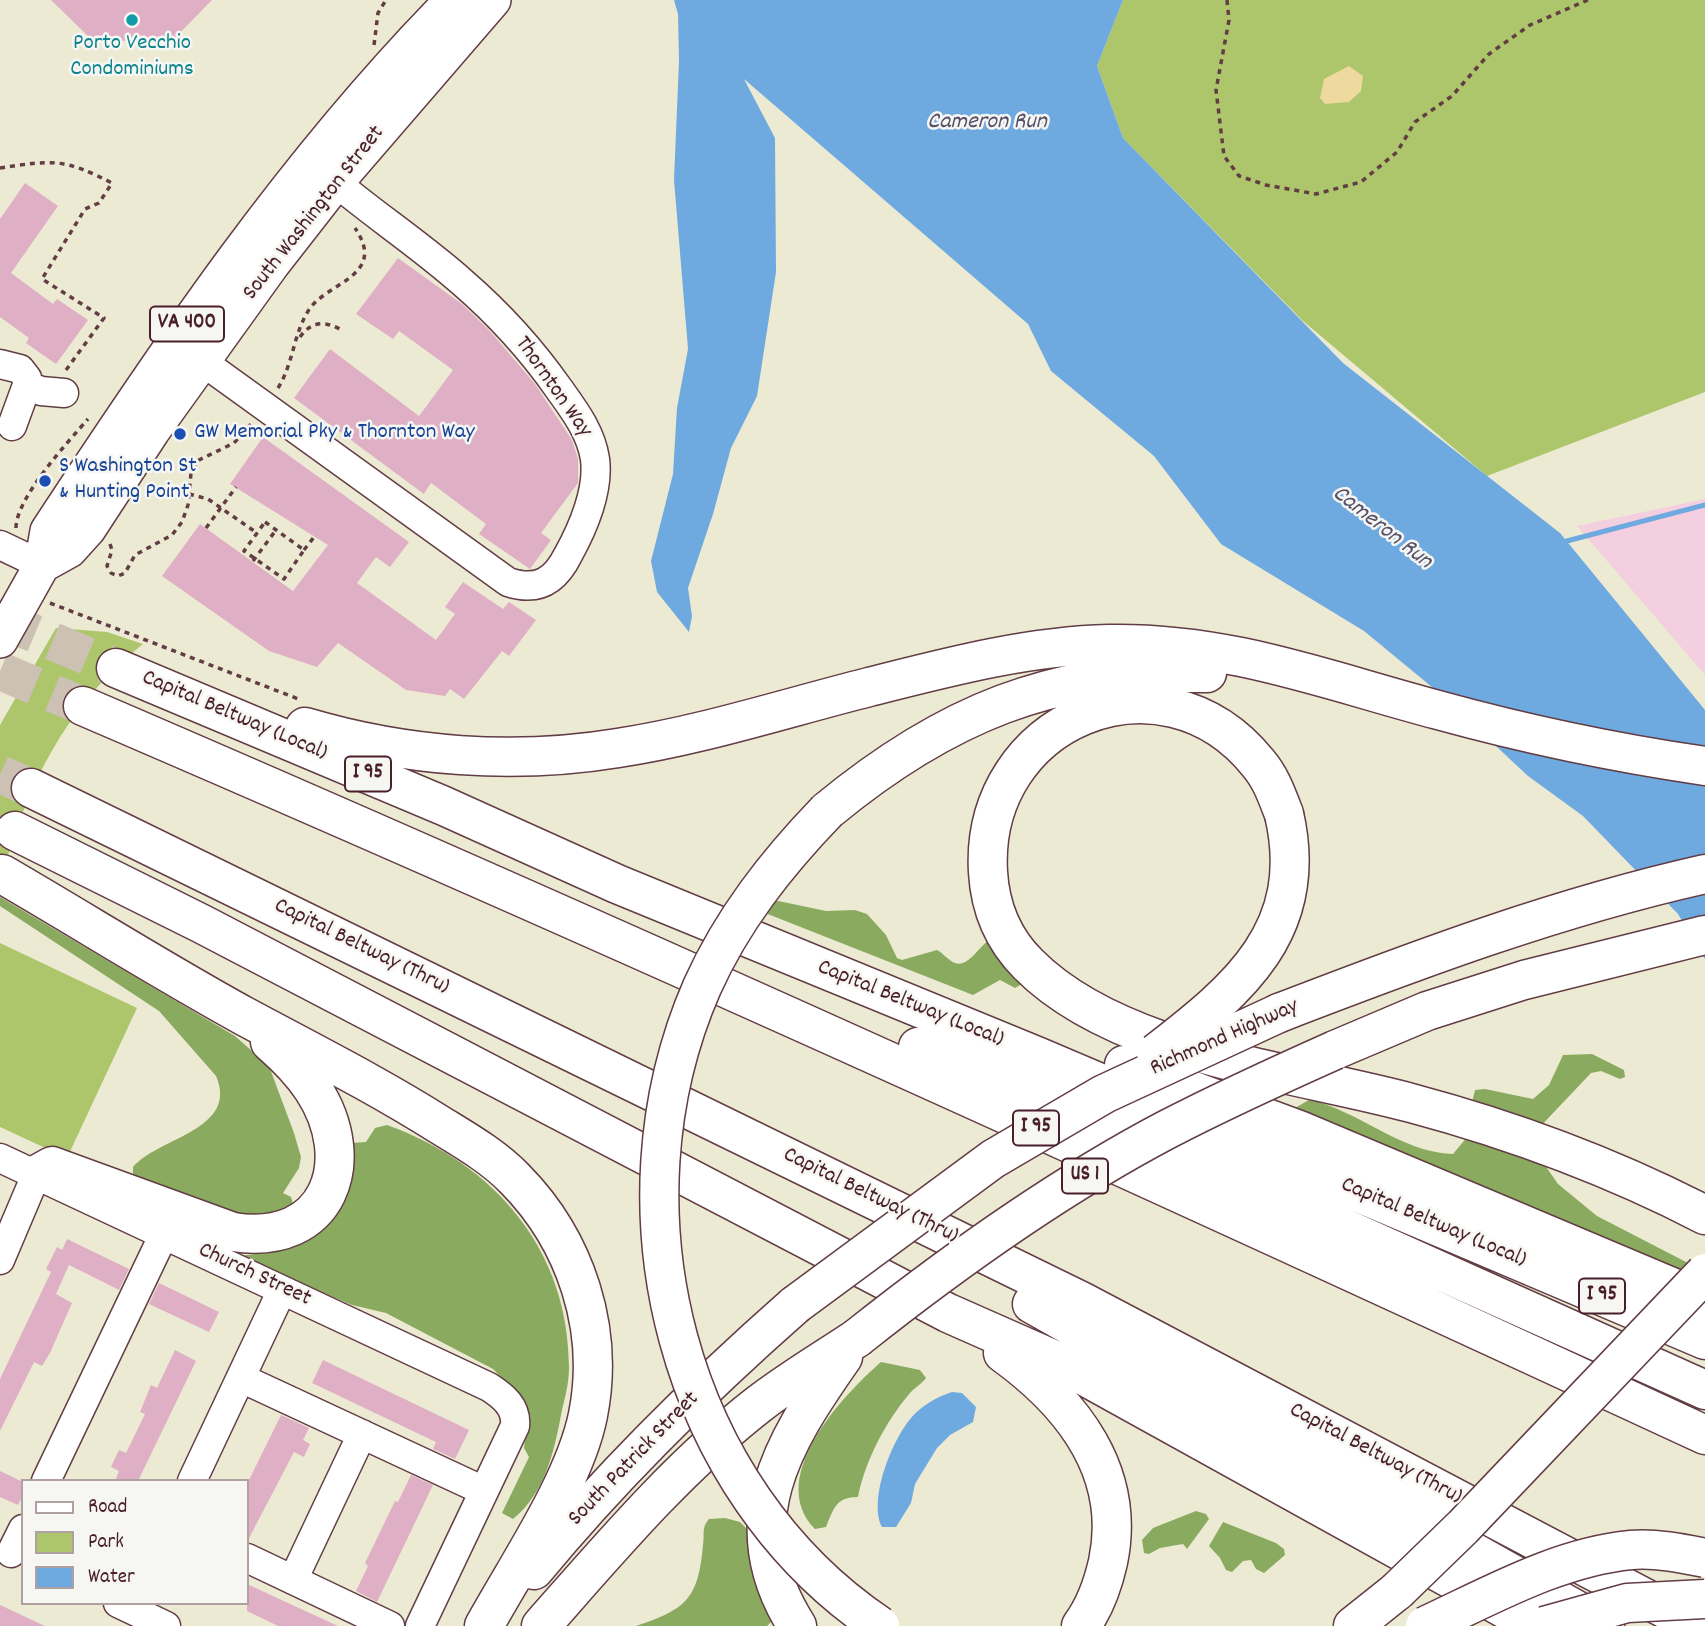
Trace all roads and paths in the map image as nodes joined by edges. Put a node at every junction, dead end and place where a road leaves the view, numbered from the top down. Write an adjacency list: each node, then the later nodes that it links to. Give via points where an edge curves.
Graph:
1 (453, 0): 6 (main road, South Washington Street / VA 400)
2 (493, 0): 6 (main road, South Washington Street / VA 400)
3 (1227, 0): 4 (path, via 1229,20 1216,90 1224,156 1239,176 1316,194 1361,182 1397,152 1415,122 1452,96 1489,54 1531,25)
4 (1588, 0)
5 (0, 167): 12 (path, via 51,160 85,169 112,183 99,203 85,209 42,279 104,318)
6 (323, 171): 10 (main road, South Washington Street / VA 400, via 272,264); 10 (street, Thornton Way, via 462,281 506,323 580,420 596,463 593,491 558,575 539,585 508,582); 28 (main road, South Washington Street / VA 400, via 204,300 48,531)
7 (350, 223): 9 (path, via 363,244 358,271 313,303 302,321)
8 (343, 331): 9 (path, via 331,324 313,324)
9 (297, 343): 14 (path, via 291,365)
10 (203, 362): 28 (main road, South Washington Street / VA 400, via 88,529 69,550)
11 (0, 364): 13 (street, via 20,369)
12 (65, 382): 13 (street, via 41,391)
13 (27, 385): 16 (street)
14 (275, 392)
15 (257, 416): 18 (path, via 234,443 199,460 191,473)
16 (12, 426)
17 (236, 487): 19 (path)
18 (189, 494): 19 (path); 24 (path, via 187,512 178,528 135,555 125,573 118,576 108,569 112,547)
19 (221, 507): 20 (path); 22 (path)
20 (206, 528)
21 (276, 530): 22 (path, via 265,522); 26 (path); 27 (path)
22 (257, 534): 27 (path, via 244,551)
23 (314, 537): 26 (path)
24 (105, 540)
25 (0, 545): 28 (street)
26 (304, 550): 27 (path, via 284,579)
27 (254, 560)
28 (43, 565): 30 (main road, South Washington Street / VA 400)
29 (55, 605): 31 (path)
30 (0, 640)
31 (309, 703)
32 (83, 706): 36 (highway, I 95)
33 (1436, 710): 34 (highway); 48 (highway, Capital Beltway (Local) / I 95, via 1246,656 1173,646 1109,644 1040,648 953,665 620,748 527,757 448,754 314,730 116,668 816,967); 75 (highway, bridge, via 1209,673 1124,675 1041,692 965,719 915,745 854,789 797,843 730,931 689,1020 664,1123 661,1215 673,1325 701,1411 741,1484 797,1556 827,1586)
34 (1705, 766)
35 (32, 788): 43 (highway, Capital Beltway (Thru))
36 (363, 826): 58 (highway, via 1042,1097 1481,1287); 60 (highway, I 95, via 923,1076)
37 (15, 831): 54 (highway)
38 (2, 874): 41 (highway)
39 (1705, 874): 42 (highway, Richmond Highway, bridge, via 1547,915 1423,957 1279,1013)
40 (1705, 935): 55 (highway, US 1, bridge, via 1524,980 1427,1011 1247,1090 1165,1130 1080,1180 945,1269)
41 (231, 1009): 45 (highway, via 290,1060 314,1090 326,1117 334,1162 324,1197 313,1214 296,1227 256,1236 212,1226 52,1166); 72 (highway, via 481,1150 534,1200 577,1272 587,1303 593,1364 582,1441)
42 (1104, 1094): 46 (highway, bridge, via 1144,1062 1165,1047 1175,1039 1195,1023 1244,976 1269,940 1287,900 1291,844 1284,814 1264,770 1223,729 1194,714 1139,704 1080,715 1053,730 1032,747 1002,788 992,813 989,890 1008,940 1049,983 1138,1031 1164,1040 1177,1044 1267,1070 1484,1125 1550,1147); 53 (highway, Richmond Highway, bridge, via 993,1158)
43 (716, 1125): 81 (highway); 82 (highway, Capital Beltway (Thru), via 868,1194 1081,1301)
44 (0, 1158): 45 (street, Church Street)
45 (36, 1174): 47 (street, Church Street); 49 (street)
46 (1705, 1215)
47 (164, 1234): 51 (street, Church Street); 61 (street)
48 (1506, 1236): 52 (highway); 56 (highway, Capital Beltway (Local) / I 95)
49 (0, 1260)
50 (1705, 1273): 77 (highway, bridge, via 1463,1527)
51 (282, 1290): 57 (street); 63 (street, Church Street, via 489,1387 505,1399 515,1426)
52 (1705, 1301)
53 (795, 1305): 72 (highway, South Patrick Street, via 605,1488)
54 (948, 1313): 76 (highway, via 1045,1386 1074,1417 1103,1469 1112,1520 1111,1547 1098,1595); 79 (highway, via 1059,1362)
55 (856, 1338): 73 (highway, South Patrick Street / US 1, via 759,1404 700,1456); 74 (highway, via 795,1430 772,1483 765,1517 772,1573)
56 (1705, 1340)
57 (240, 1378): 59 (street); 62 (street)
58 (1705, 1390)
59 (362, 1434): 63 (street); 66 (street)
60 (1705, 1435)
61 (47, 1479)
62 (193, 1479)
63 (484, 1492): 71 (street)
64 (248, 1558): 66 (street)
65 (1705, 1558): 78 (highway, bridge, via 1646,1550 1600,1554 1536,1576)
66 (293, 1580): 70 (street)
67 (1705, 1598): 80 (highway, bridge, via 1627,1603)
68 (126, 1610): 69 (street)
69 (166, 1626)
70 (390, 1626)
71 (420, 1626)
72 (485, 1626)
73 (541, 1626)
74 (797, 1626)
75 (880, 1626)
76 (1081, 1626)
77 (1353, 1626)
78 (1425, 1626)
79 (1536, 1626)
80 (1545, 1626)
81 (1605, 1626)
82 (1698, 1626)

